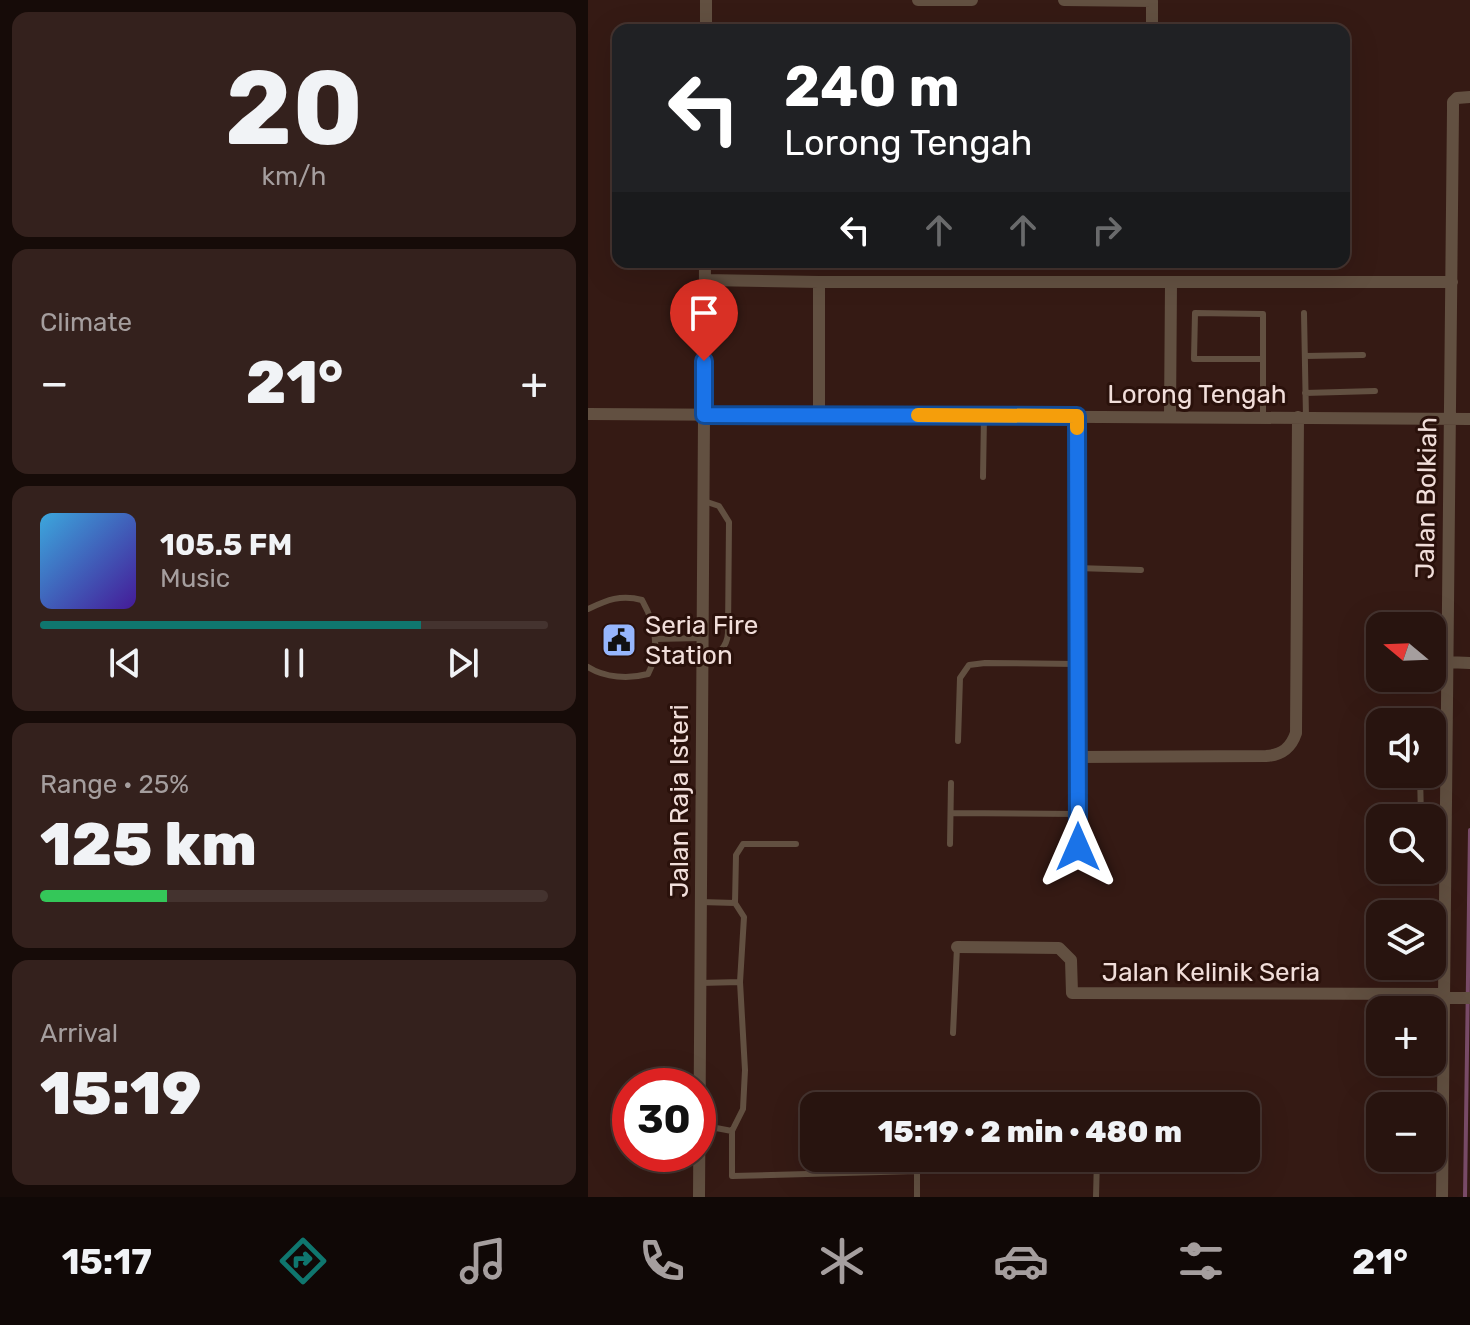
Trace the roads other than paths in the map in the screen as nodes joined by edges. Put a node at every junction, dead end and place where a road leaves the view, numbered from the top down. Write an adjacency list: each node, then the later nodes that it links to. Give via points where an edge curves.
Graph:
1 (706, 0): 5 (street)
2 (918, 0): 3 (street)
3 (972, 0)
4 (1064, 0): 6 (street, via 1152,1)
5 (706, 24)
6 (1152, 24)
7 (1468, 97): 11 (street, Jalan Bolkiah, via 1453,102)
8 (705, 268): 9 (street, Jalan Raja Isteri)
9 (705, 280): 10 (street); 20 (street, Jalan Raja Isteri)
10 (819, 282): 12 (street); 21 (street)
11 (1452, 282): 12 (street); 28 (street, Jalan Bolkiah)
12 (1171, 283): 24 (street)
13 (1304, 313): 15 (lane)
14 (1363, 355): 15 (lane)
15 (1305, 356): 18 (lane)
16 (1263, 359): 16 (lane, via 1263,314 1195,313 1194,359); 25 (lane)
17 (1375, 391): 18 (lane)
18 (1305, 393): 26 (lane)
19 (588, 414): 20 (street, Lorong Tengah)
20 (704, 415): 21 (street, Lorong Tengah); 30 (street, Jalan Raja Isteri)
21 (819, 415): 22 (street, Lorong Tengah)
22 (984, 416): 23 (street, Lorong Tengah); 29 (lane)
23 (1077, 416): 24 (street, Lorong Tengah); 31 (street)
24 (1170, 416): 25 (street, Lorong Tengah)
25 (1263, 417): 26 (street, Lorong Tengah)
26 (1302, 417): 28 (street, Lorong Tengah); 42 (street, via 1293,740 1282,752 1266,756)
27 (1469, 419): 28 (street, Lorong Tengah)
28 (1448, 420): 36 (street, Jalan Bolkiah)
29 (983, 477)
30 (703, 501): 34 (street, Jalan Raja Isteri); 37 (lane, via 719,506 729,522 725,646)
31 (1077, 568): 32 (lane); 39 (street)
32 (1141, 570)
33 (588, 609): 35 (lane, via 627,595 642,600)
34 (702, 638): 35 (lane); 37 (street, Jalan Raja Isteri)
35 (655, 639): 40 (lane, via 648,674 614,676)
36 (1446, 662): 38 (street)
37 (702, 663): 50 (street, Jalan Raja Isteri)
38 (1469, 663)
39 (1077, 664): 41 (lane, via 969,665 960,678); 42 (street)
40 (588, 667)
41 (958, 741)
42 (1078, 757): 45 (street)
43 (951, 783): 44 (lane)
44 (951, 813): 45 (lane); 47 (lane)
45 (1078, 814): 48 (street)
46 (796, 844): 51 (lane, via 743,844 736,855)
47 (950, 844)
48 (1078, 847)
49 (1439, 884): 55 (street, Jalan Bolkiah)
50 (701, 902): 51 (lane); 54 (street, Jalan Raja Isteri)
51 (735, 903): 53 (lane, via 744,917)
52 (957, 947): 55 (street, Jalan Kelinik Seria, via 1059,948 1071,960 1072,993); 56 (lane, Jalan Kelinik Seria)
53 (740, 982): 54 (lane); 60 (lane, via 743,1109)
54 (700, 983): 57 (street, Jalan Raja Isteri)
55 (1444, 996)
56 (953, 1033)
57 (699, 1068)
58 (1443, 1076): 66 (street, Jalan Bolkiah)
59 (716, 1128): 60 (lane)
60 (732, 1131): 64 (lane, via 732,1176 917,1171)
61 (699, 1172): 63 (street, Jalan Raja Isteri)
62 (1097, 1172): 65 (lane)
63 (699, 1197)
64 (917, 1197)
65 (1096, 1197)
66 (1442, 1197)

